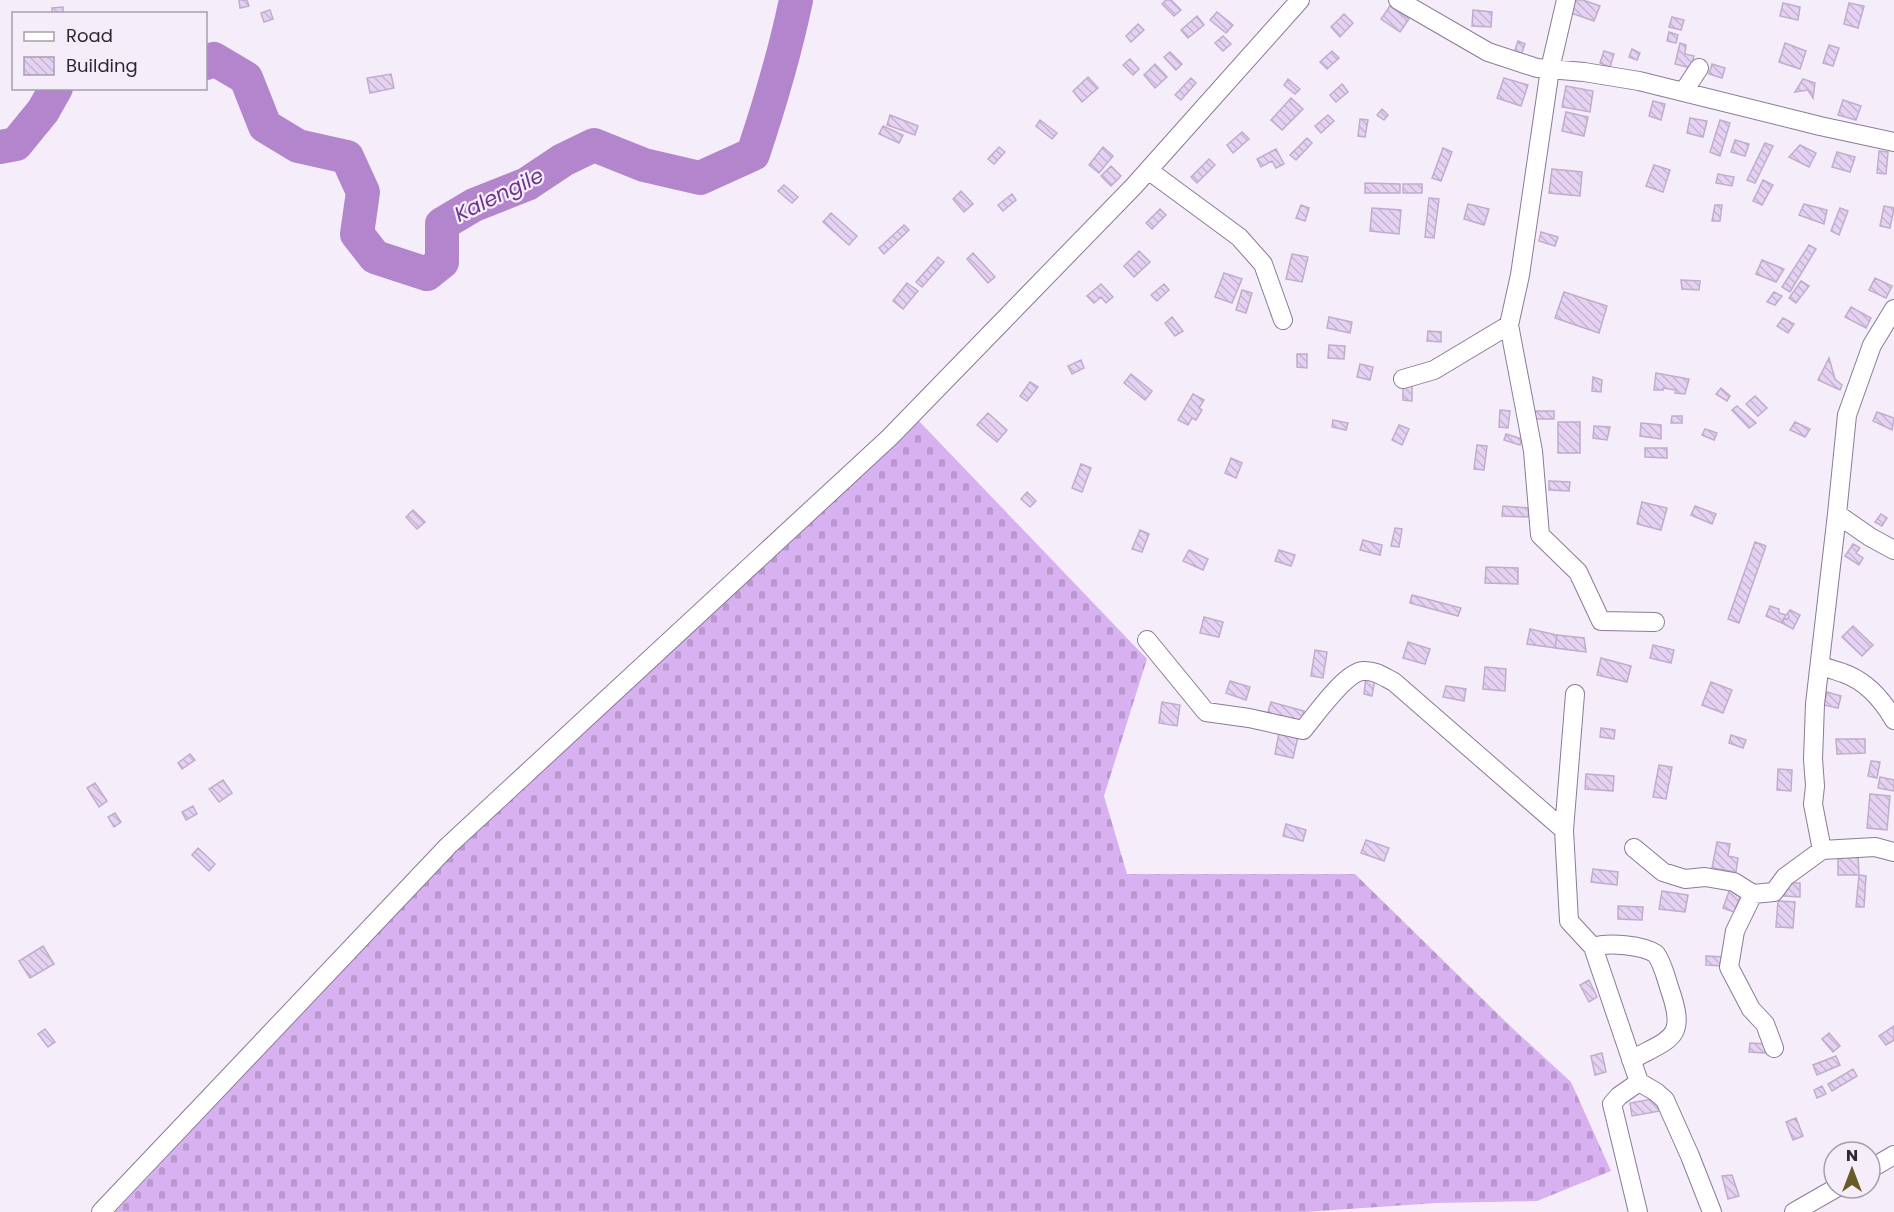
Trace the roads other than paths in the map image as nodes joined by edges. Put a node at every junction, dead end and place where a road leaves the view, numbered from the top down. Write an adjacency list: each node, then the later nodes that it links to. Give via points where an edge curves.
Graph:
1 (1300, 0): 8 (street)
2 (1398, 0): 5 (street, via 1488,52 1537,69)
3 (1566, 0): 5 (street)
4 (1699, 68): 6 (street)
5 (1550, 69): 6 (street); 11 (street)
6 (1684, 91): 7 (street)
7 (1894, 142)
8 (1148, 170): 10 (street, via 1239,237 1263,264); 30 (street, via 890,436 448,846)
9 (1894, 309): 13 (street, via 1872,345 1847,415)
10 (1283, 320)
11 (1509, 325): 12 (street, via 1434,369); 15 (street, via 1533,451 1540,535 1578,572 1601,621)
12 (1402, 379)
13 (1837, 514): 14 (street); 17 (street)
14 (1894, 550)
15 (1655, 622)
16 (1147, 640): 20 (street, via 1206,712 1303,730 1349,676 1362,671 1377,673 1394,682)
17 (1821, 665): 19 (street, via 1868,687); 22 (street, via 1815,704 1813,804)
18 (1575, 694): 20 (street)
19 (1894, 720)
20 (1564, 830): 25 (street, via 1569,921)
21 (1634, 848): 24 (street, via 1663,872 1686,879 1705,877 1734,882)
22 (1822, 850): 23 (street, via 1875,847); 24 (street, via 1785,877 1774,892)
23 (1894, 852)
24 (1753, 894): 26 (street, via 1735,932 1729,967)
25 (1593, 946): 27 (street); 27 (street, via 1628,946 1656,954 1677,1009 1677,1024 1671,1037)
26 (1774, 1048)
27 (1631, 1060): 28 (street)
28 (1639, 1082): 31 (street, via 1612,1104); 32 (street, via 1665,1100)
29 (1822, 1196): 33 (street)
30 (101, 1212)
31 (1638, 1212)
32 (1712, 1212)
33 (1794, 1212)

